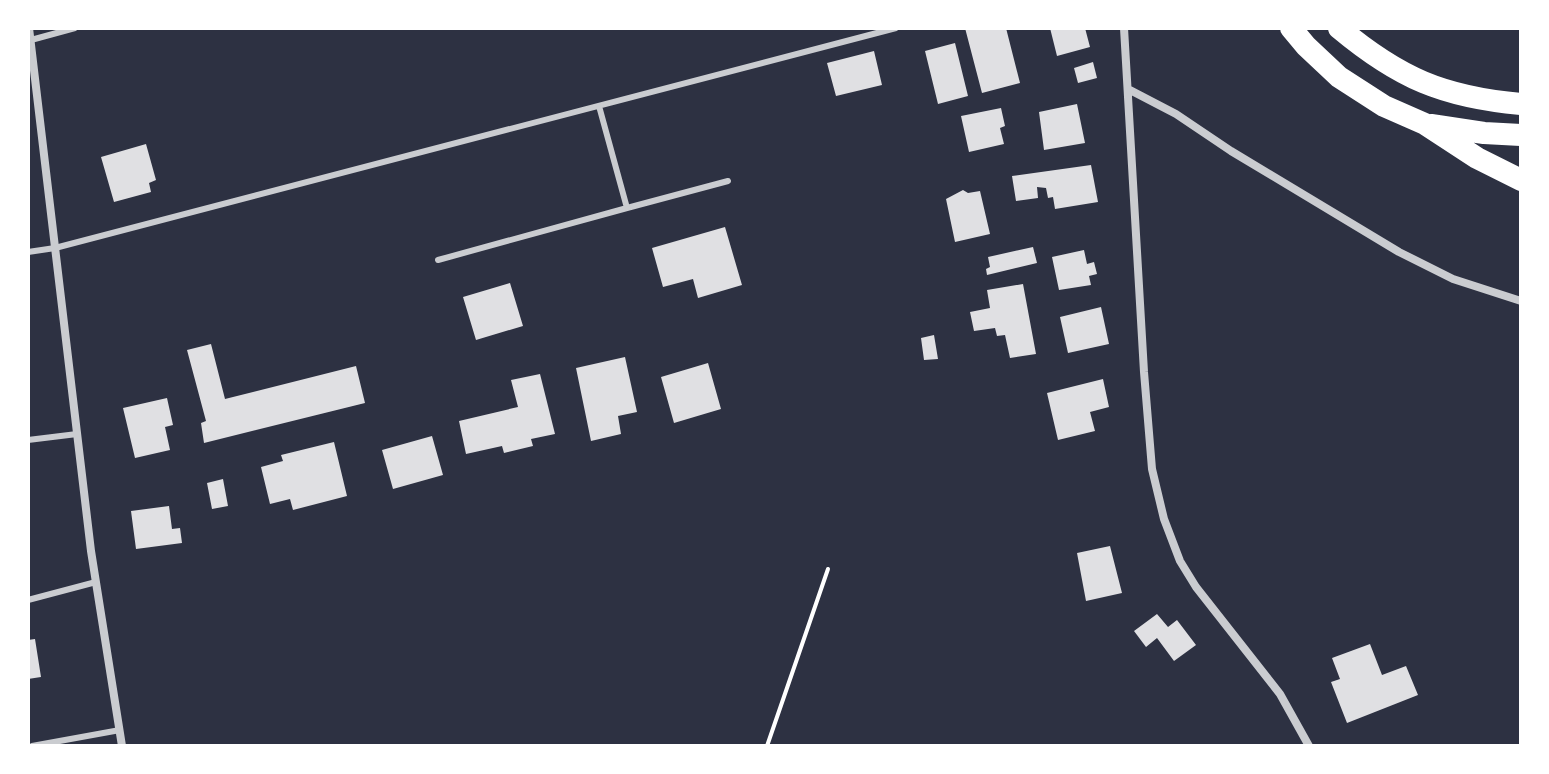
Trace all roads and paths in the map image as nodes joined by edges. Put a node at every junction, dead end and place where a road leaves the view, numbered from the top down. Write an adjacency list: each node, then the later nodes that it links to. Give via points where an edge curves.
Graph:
1 (29, 28): 7 (street)
2 (75, 28): 7 (lane)
3 (896, 28): 11 (lane)
4 (1124, 28): 9 (street)
5 (1291, 28): 12 (highway, via 1339,77)
6 (1339, 28): 10 (highway, via 1375,58 1419,81 1482,101)
7 (31, 40): 8 (street)
8 (32, 80): 17 (street)
9 (1128, 89): 20 (street, via 1399,252 1453,279); 30 (street, via 1152,469 1164,519 1180,561 1280,694)
10 (1521, 104)
11 (599, 106): 16 (lane); 17 (lane)
12 (1425, 124): 13 (highway); 14 (highway)
13 (1521, 135)
14 (1521, 180)
15 (728, 181): 16 (lane)
16 (627, 208): 19 (lane)
17 (55, 248): 18 (lane); 21 (street)
18 (28, 252)
19 (438, 260)
20 (1521, 301)
21 (77, 434): 22 (lane); 24 (street)
22 (28, 440)
23 (828, 569): 29 (path)
24 (96, 582): 25 (lane); 26 (street)
25 (28, 600)
26 (120, 730): 27 (lane); 28 (street)
27 (32, 746)
28 (122, 746)
29 (767, 746)
30 (1309, 746)

